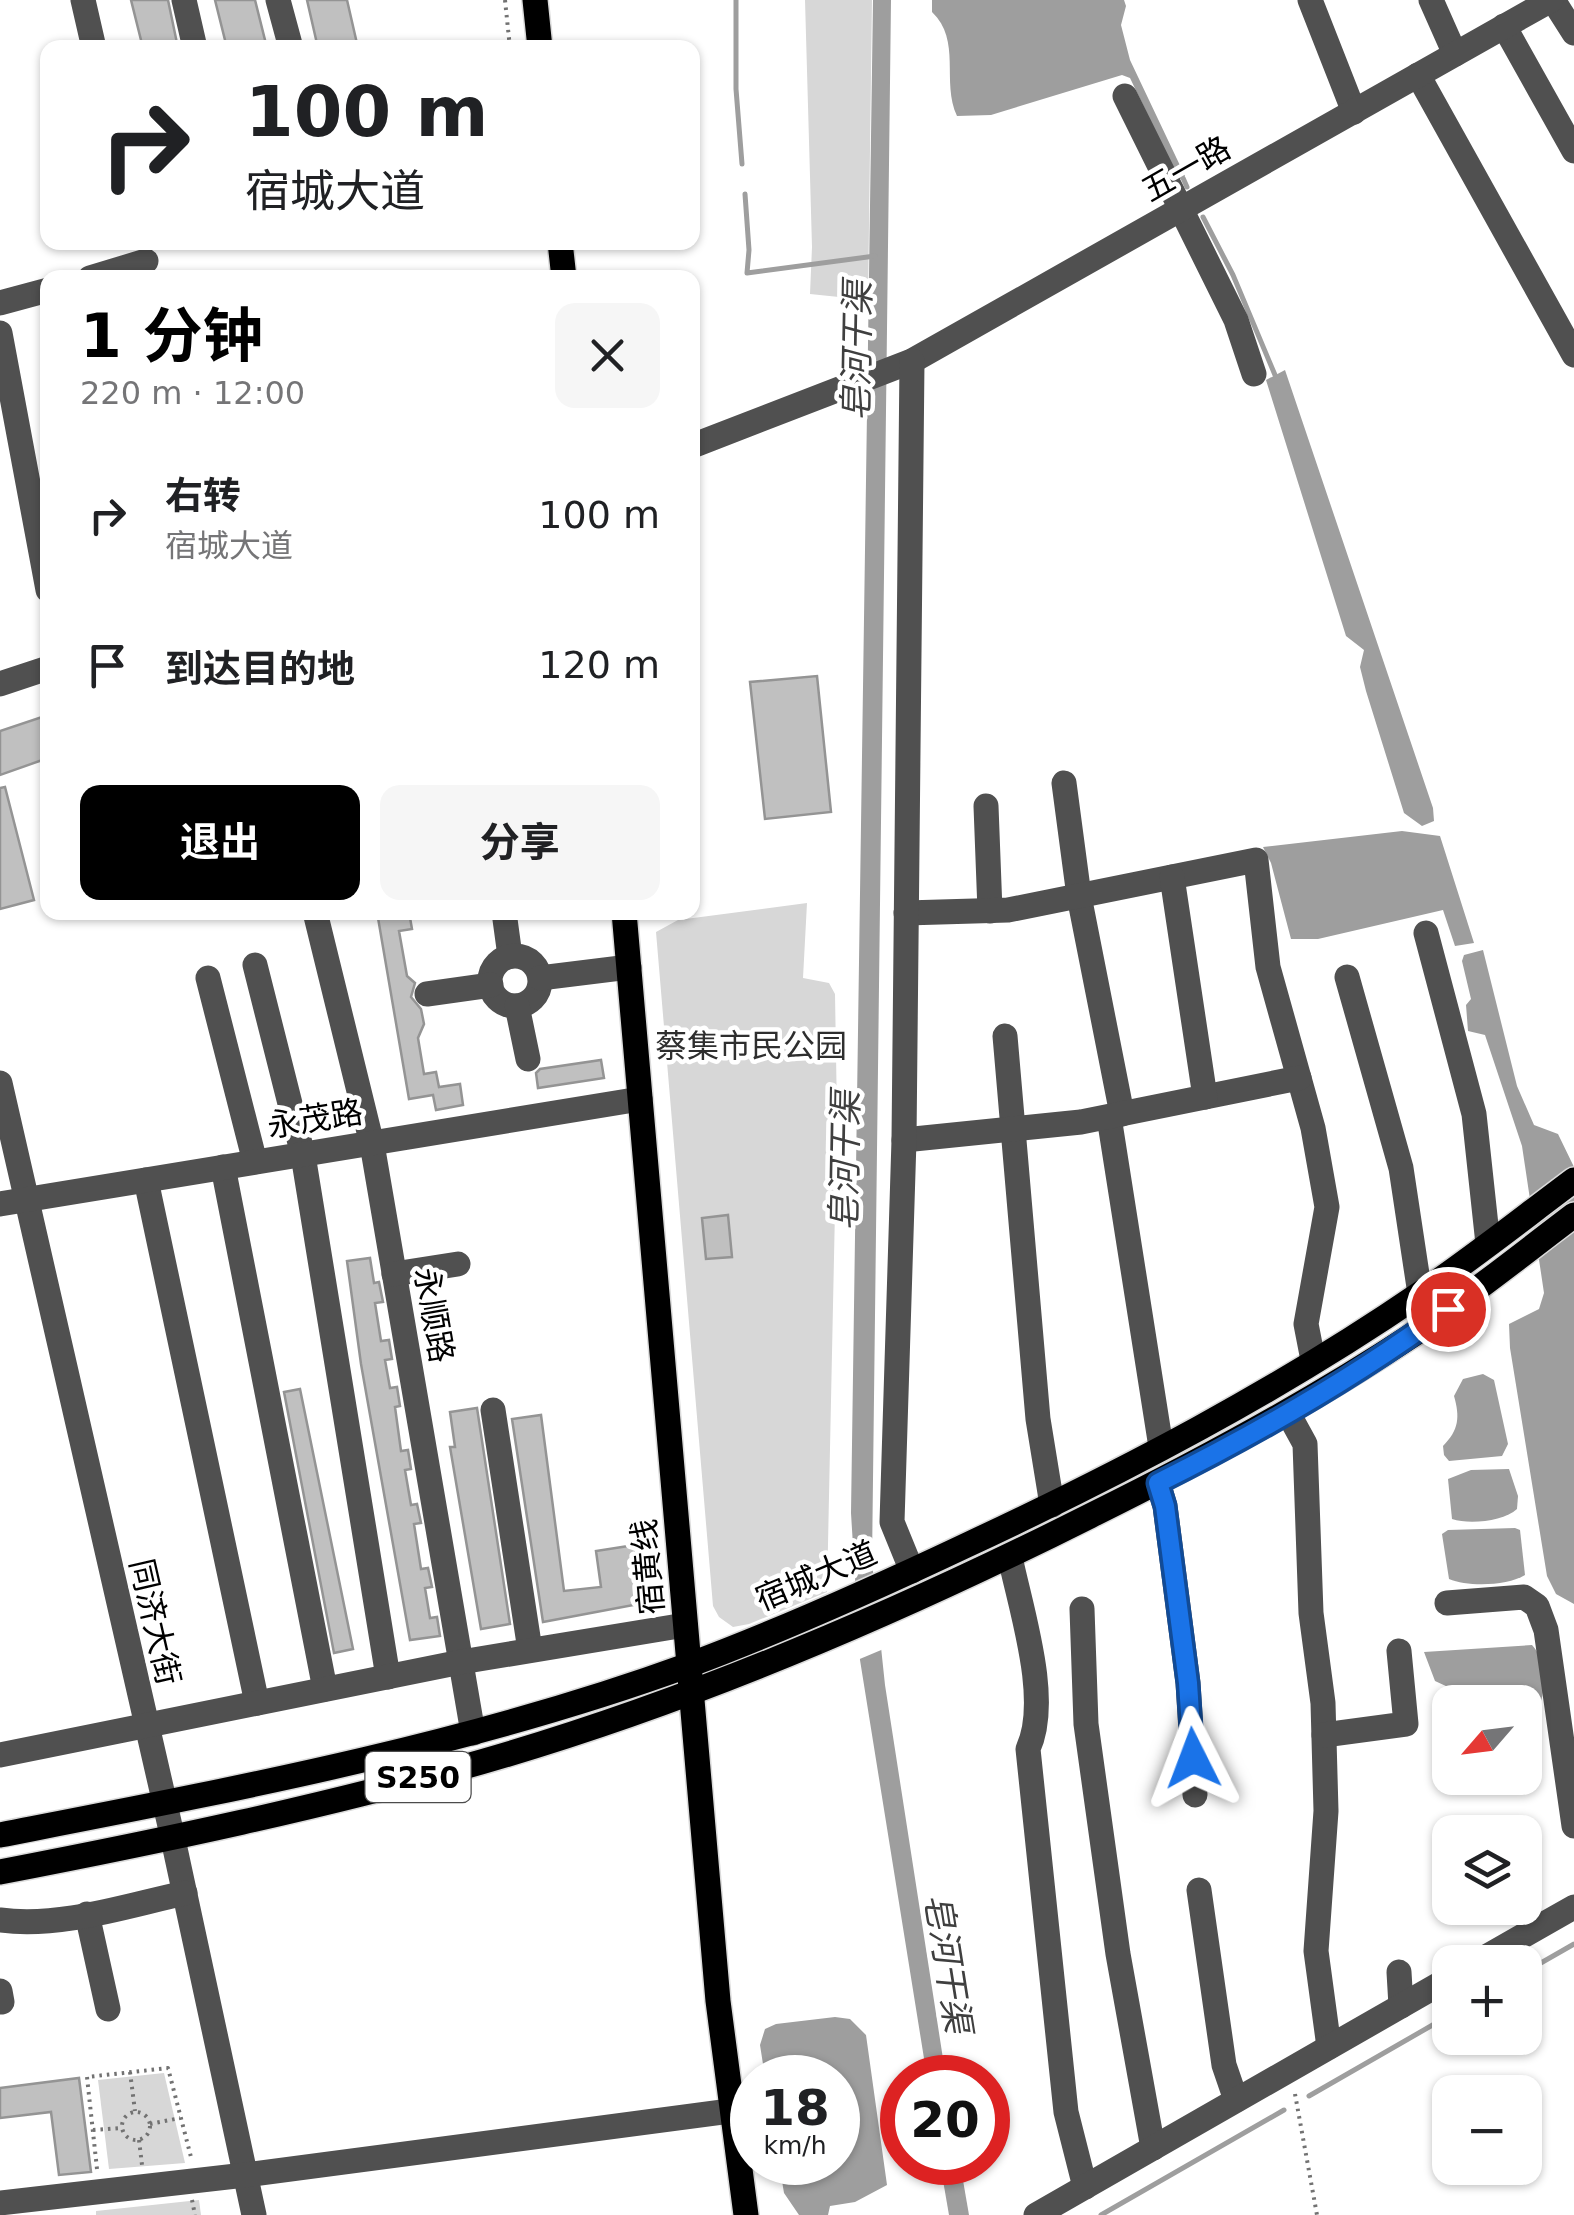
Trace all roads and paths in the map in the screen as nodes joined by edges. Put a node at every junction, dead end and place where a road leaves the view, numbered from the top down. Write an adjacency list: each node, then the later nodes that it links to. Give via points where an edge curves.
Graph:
1 (83, 0): 11 (street)
2 (184, 0): 12 (street)
3 (278, 0): 13 (street)
4 (505, 0): 14 (path)
5 (535, 0): 15 (main road)
6 (1310, 0): 19 (street)
7 (1431, 0): 16 (street)
8 (1552, 0): 9 (street, 五一路); 10 (street)
9 (1504, 26): 16 (street, 五一路); 20 (street)
10 (1574, 33)
11 (92, 40)
12 (193, 40)
13 (289, 40)
14 (509, 40)
15 (539, 40)
16 (1455, 54): 17 (street, 五一路)
17 (1418, 75): 19 (street, 五一路); 27 (street)
18 (1125, 96): 21 (street)
19 (1354, 112): 21 (street, 五一路)
20 (1574, 151)
21 (1181, 210): 28 (street, 五一路); 29 (street, via 1236,320)
22 (146, 260): 23 (street)
23 (115, 270)
24 (40, 292): 25 (street)
25 (0, 304)
26 (0, 332): 31 (street)
27 (1574, 355)
28 (912, 362): 30 (street, 五一路); 39 (street)
29 (1254, 374)
30 (700, 443)
31 (40, 547)
32 (40, 671): 33 (street)
33 (0, 684)
34 (1064, 783): 37 (street)
35 (986, 806): 38 (street)
36 (1172, 877): 37 (street); 55 (street, via 1256,860 1268,967); 57 (street)
37 (1079, 896): 38 (street); 59 (street)
38 (990, 911): 39 (street)
39 (906, 913): 61 (street)
40 (317, 920): 62 (street, 永顺路)
41 (505, 920): 44 (street)
42 (625, 920): 46 (main road, 宿黄线)
43 (1426, 933): 71 (street, via 1474,1114)
44 (510, 956): 49 (street, via 528,959); 50 (street, via 497,964)
45 (256, 966): 63 (street)
46 (628, 967): 49 (street); 58 (main road, 宿黄线)
47 (1348, 976): 74 (street, via 1401,1168)
48 (208, 978): 64 (street)
49 (540, 978): 52 (street, via 537,994)
50 (491, 984): 51 (street); 52 (street, via 502,1002)
51 (427, 994)
52 (517, 1006): 54 (street)
53 (1005, 1036): 60 (street)
54 (528, 1059)
55 (1300, 1078): 57 (street); 75 (street, via 1327,1206 1306,1324)
56 (0, 1083): 68 (street, 同济大街)
57 (1206, 1097): 59 (street)
58 (640, 1100): 62 (street, 永茂路); 85 (main road, 宿黄线)
59 (1116, 1115): 60 (street); 78 (street)
60 (1015, 1129): 61 (street); 80 (street, via 1038,1418)
61 (904, 1140): 82 (street, via 892,1522)
62 (372, 1144): 63 (street, 永茂路); 73 (street, 永顺路)
63 (304, 1156): 64 (street, 永茂路); 90 (street)
64 (255, 1162): 65 (street, 永茂路)
65 (223, 1167): 66 (street, 永茂路); 91 (street)
66 (146, 1180): 68 (street, 永茂路); 93 (street)
67 (1574, 1180): 71 (main road, 宿城大道 / S250)
68 (26, 1200): 69 (street, 永茂路); 94 (street, 同济大街)
69 (0, 1204)
70 (1574, 1215): 77 (main road, 宿城大道 / S250, via 1416,1332)
71 (1488, 1244): 74 (main road, 宿城大道 / S250)
72 (458, 1264): 73 (street)
73 (394, 1274): 88 (street, 永顺路)
74 (1420, 1294): 75 (main road, 宿城大道 / S250)
75 (1313, 1360): 78 (main road, 宿城大道 / S250)
76 (493, 1410): 86 (street)
77 (1288, 1413): 79 (main road, 宿城大道 / S250); 96 (street, via 1305,1444 1310,1613)
78 (1161, 1447): 80 (main road, 宿城大道 / S250)
79 (1158, 1483): 81 (main road, 宿城大道 / S250); 98 (street, via 1188,1683)
80 (1052, 1505): 82 (main road, 宿城大道 / S250)
81 (1010, 1556): 92 (main road, 宿城大道 / S250); 128 (street, via 1035,1683 1036,1730 1028,1749 1066,2112)
82 (912, 1571): 89 (main road, 宿城大道 / S250)
83 (1447, 1603): 100 (street, via 1524,1597 1536,1606 1546,1630)
84 (1082, 1609): 124 (street, via 1086,1724)
85 (686, 1624): 86 (street); 89 (main road, 宿黄线)
86 (530, 1650): 88 (street)
87 (1399, 1651): 96 (street, via 1406,1724)
88 (460, 1662): 90 (street); 95 (street, 永顺路)
89 (689, 1665): 92 (main road, 宿黄线); 95 (main road, 宿城大道 / S250)
90 (388, 1677): 91 (street)
91 (325, 1689): 93 (street)
92 (691, 1692): 102 (main road, 宿城大道 / S250, via 482,1762); 119 (main road, 宿黄线)
93 (257, 1703): 94 (street)
94 (146, 1725): 97 (street); 99 (street, 同济大街)
95 (474, 1732): 99 (main road, 宿城大道 / S250)
96 (1324, 1735): 114 (street, via 1316,1950)
97 (0, 1755)
98 (1195, 1796)
99 (165, 1803): 101 (main road, 宿城大道 / S250); 102 (street, 同济大街)
100 (1574, 1826)
101 (0, 1835)
102 (173, 1839): 103 (main road, 宿城大道 / S250); 105 (street, 同济大街)
103 (0, 1872)
104 (1198, 1890): 117 (street, via 1224,2065)
105 (185, 1893): 107 (street); 125 (street, 同济大街)
106 (1574, 1907): 109 (street)
107 (86, 1914): 108 (street, via 25,1924); 113 (street)
108 (0, 1920)
109 (1507, 1945)
110 (1399, 1972): 112 (street)
111 (1432, 1988): 112 (street)
112 (1402, 2006): 114 (street)
113 (108, 2009)
114 (1330, 2047): 115 (street)
115 (1291, 2069): 117 (street); 134 (path)
116 (130, 2072): 118 (path); 120 (path, via 168,2068); 123 (path, via 86,2077)
117 (1236, 2100): 124 (street)
118 (135, 2111): 121 (path); 122 (path)
119 (730, 2111): 125 (street)
120 (181, 2117): 121 (path); 126 (path)
121 (150, 2124): 122 (path, via 139,2140)
122 (121, 2128): 123 (path)
123 (93, 2130): 129 (path)
124 (1153, 2148): 128 (street)
125 (246, 2175): 126 (street); 131 (street, 同济大街)
126 (197, 2180): 129 (street)
127 (741, 2185): 132 (main road, 宿黄线)
128 (1086, 2187): 133 (street)
129 (100, 2192): 130 (street)
130 (0, 2203)
131 (254, 2215)
132 (746, 2215)
133 (1036, 2215)
134 (1316, 2215)

